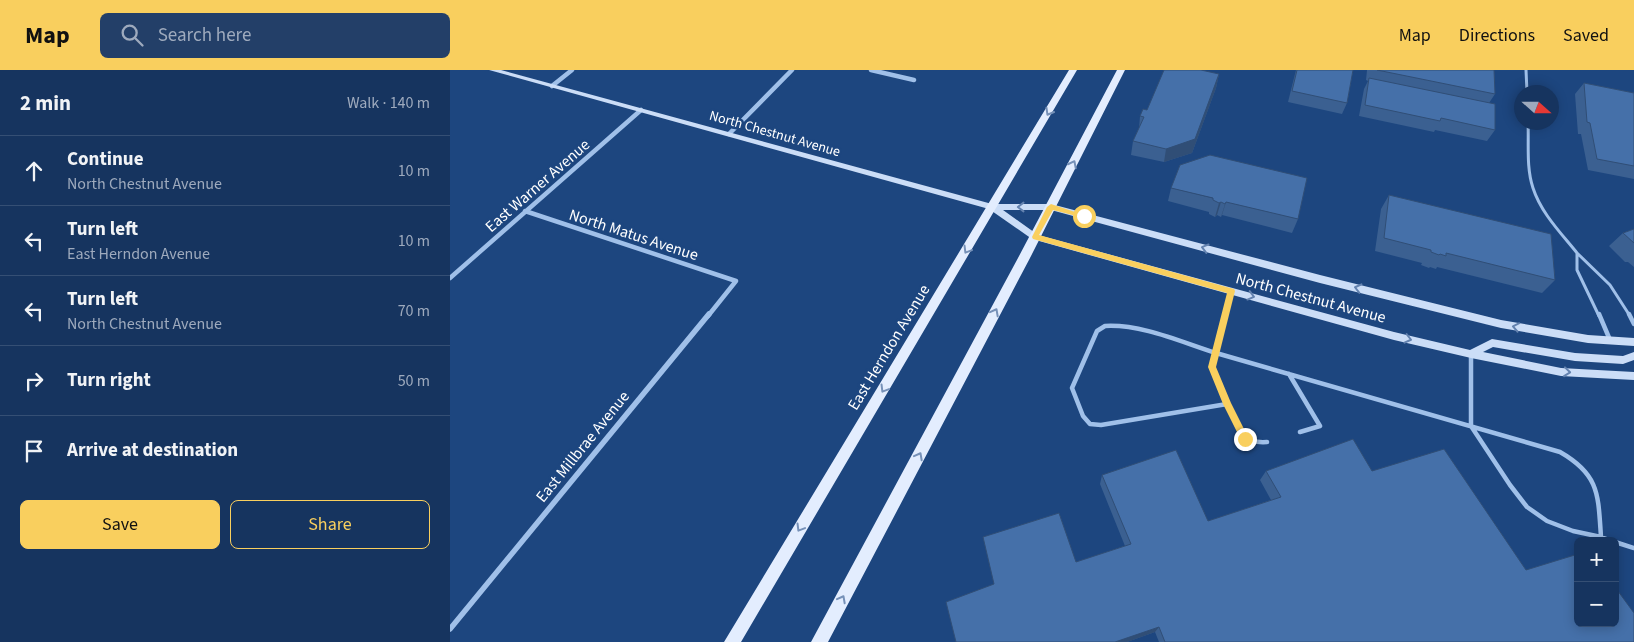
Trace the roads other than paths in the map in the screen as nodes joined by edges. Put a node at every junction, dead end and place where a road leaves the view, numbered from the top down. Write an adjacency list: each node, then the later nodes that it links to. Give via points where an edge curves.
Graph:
1 (493, 70): 10 (main road, North Chestnut Avenue)
2 (572, 70): 10 (street)
3 (792, 70): 13 (street)
4 (871, 70): 8 (street)
5 (1073, 70): 14 (main road, East Herndon Avenue, one-way to 14)
6 (1122, 70): 15 (main road, one-way to 6)
7 (1526, 70): 9 (lane)
8 (914, 80)
9 (1527, 85)
10 (552, 86): 11 (main road, North Chestnut Avenue)
11 (640, 110): 13 (main road, North Chestnut Avenue); 16 (street, East Warner Avenue)
12 (1528, 130): 18 (lane, via 1534,190)
13 (729, 134): 14 (main road, North Chestnut Avenue)
14 (992, 207): 15 (main road, North Chestnut Avenue, one-way to 14); 17 (main road, North Chestnut Avenue); 38 (main road, East Herndon Avenue, one-way to 38)
15 (1051, 207): 17 (main road); 23 (main road, North Chestnut Avenue, one-way to 15, via 1501,324)
16 (525, 211): 19 (street, East Warner Avenue); 20 (street, North Matus Avenue)
17 (1035, 237): 21 (main road, North Chestnut Avenue); 39 (main road, one-way to 17)
18 (1577, 253): 22 (lane, via 1598,270); 23 (lane, via 1577,270)
19 (450, 278)
20 (736, 281): 37 (street, East Millbrae Avenue)
21 (1232, 291): 25 (lane); 26 (main road, North Chestnut Avenue, one-way to 26)
22 (1634, 324)
23 (1610, 340): 24 (main road, North Chestnut Avenue)
24 (1634, 342)
25 (1215, 353): 28 (lane); 30 (lane, via 1212,367); 30 (lane, via 1121,326 1104,326 1097,331 1072,388 1083,416 1090,424 1101,425)
26 (1471, 354): 27 (main road, via 1492,343 1575,357 1623,360); 29 (main road, North Chestnut Avenue, one-way to 29, via 1561,372); 31 (lane)
27 (1634, 356)
28 (1289, 374): 31 (lane); 32 (lane, via 1320,426)
29 (1634, 376)
30 (1227, 404): 33 (lane, via 1245,439 1253,443)
31 (1471, 426): 34 (lane, via 1527,508 1547,521); 34 (lane, via 1571,457 1591,476 1596,486)
32 (1300, 432)
33 (1267, 442)
34 (1601, 537)
35 (1619, 543): 36 (lane)
36 (1634, 548)
37 (450, 629)
38 (732, 642)
39 (819, 642)

